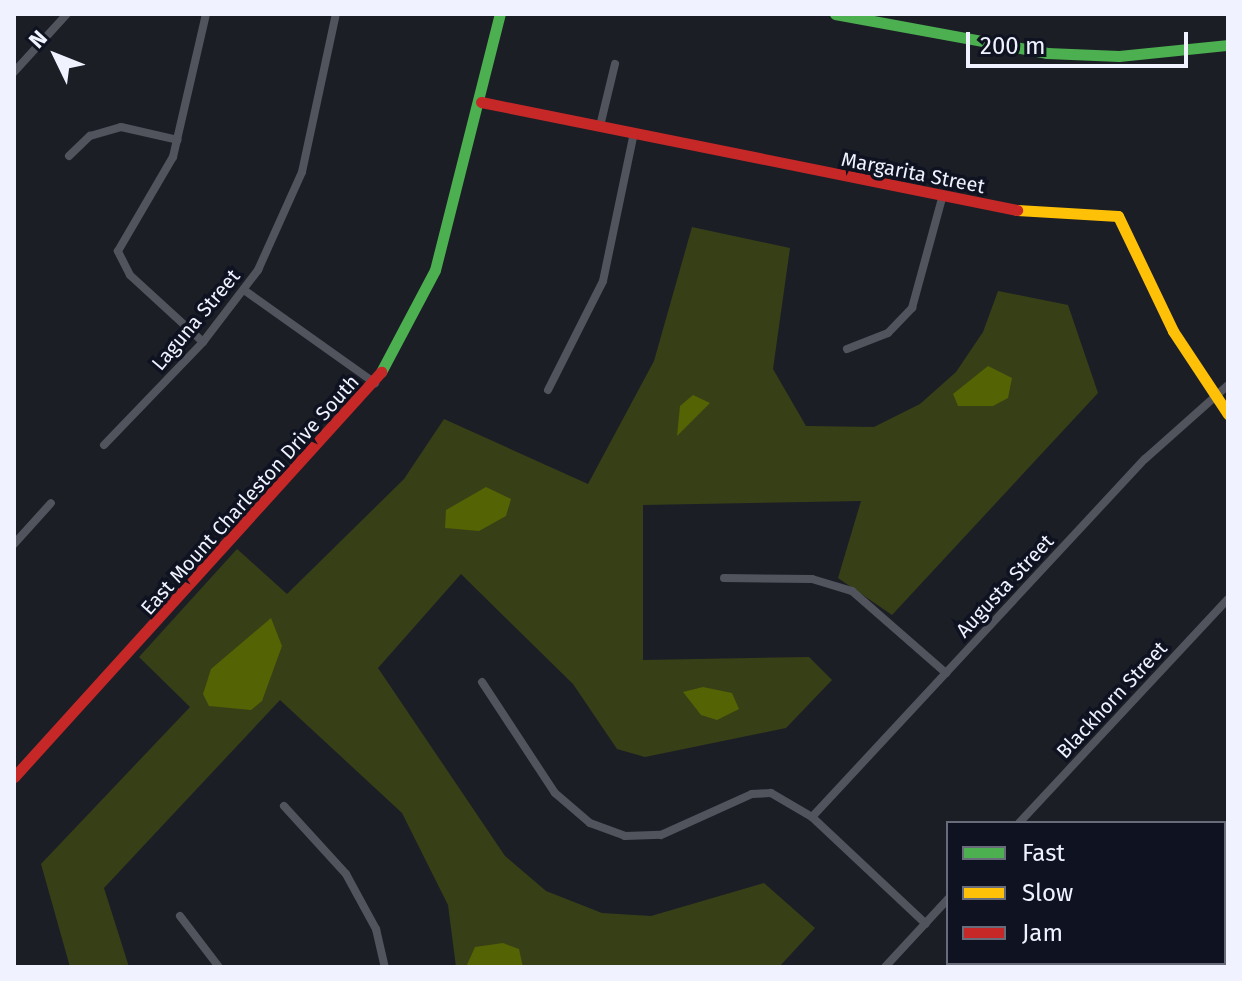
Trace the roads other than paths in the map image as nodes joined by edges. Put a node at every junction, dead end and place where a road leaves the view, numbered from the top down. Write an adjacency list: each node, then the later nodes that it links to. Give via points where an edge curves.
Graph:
1 (67, 14): 8 (street)
2 (206, 14): 12 (street)
3 (336, 14): 15 (street, Laguna Street, via 302,172 282,225)
4 (500, 14): 9 (street, East Mount Charleston Drive South)
5 (835, 14): 6 (street, via 1080,55)
6 (1228, 45)
7 (615, 64): 10 (street)
8 (14, 72)
9 (481, 102): 10 (street, Margarita Street); 18 (street, East Mount Charleston Drive South, via 435,270)
10 (600, 126): 11 (street, Margarita Street)
11 (634, 133): 14 (street, Margarita Street); 20 (street, via 603,281)
12 (178, 140): 13 (street, via 121,127 90,136); 16 (street, via 160,188 121,243 119,258)
13 (69, 156)
14 (942, 198): 17 (street, via 912,308 888,333); 21 (street, Margarita Street, via 1029,212 1118,216 1128,227 1173,331)
15 (244, 290): 16 (street, Laguna Street); 18 (street)
16 (203, 342): 23 (street, Laguna Street)
17 (847, 349)
18 (375, 383): 30 (street, East Mount Charleston Drive South)
19 (1228, 385): 21 (street, Augusta Street)
20 (548, 390)
21 (1215, 395): 22 (street, Margarita Street); 28 (street, Augusta Street, via 1145,459)
22 (1228, 414)
23 (104, 445)
24 (51, 503): 25 (street)
25 (14, 544)
26 (724, 578): 28 (street, via 812,579 852,591)
27 (1228, 599): 33 (street, Blackhorn Street)
28 (946, 673): 32 (street, Augusta Street)
29 (482, 682): 32 (street, via 555,793 603,829 661,835 761,792 785,798)
30 (14, 777)
31 (284, 806): 38 (street, via 346,874 380,938)
32 (812, 817): 36 (street)
33 (1021, 821)
34 (946, 901): 36 (street)
35 (180, 916): 37 (street)
36 (926, 924): 39 (street)
37 (219, 967)
38 (385, 967)
39 (885, 967)

